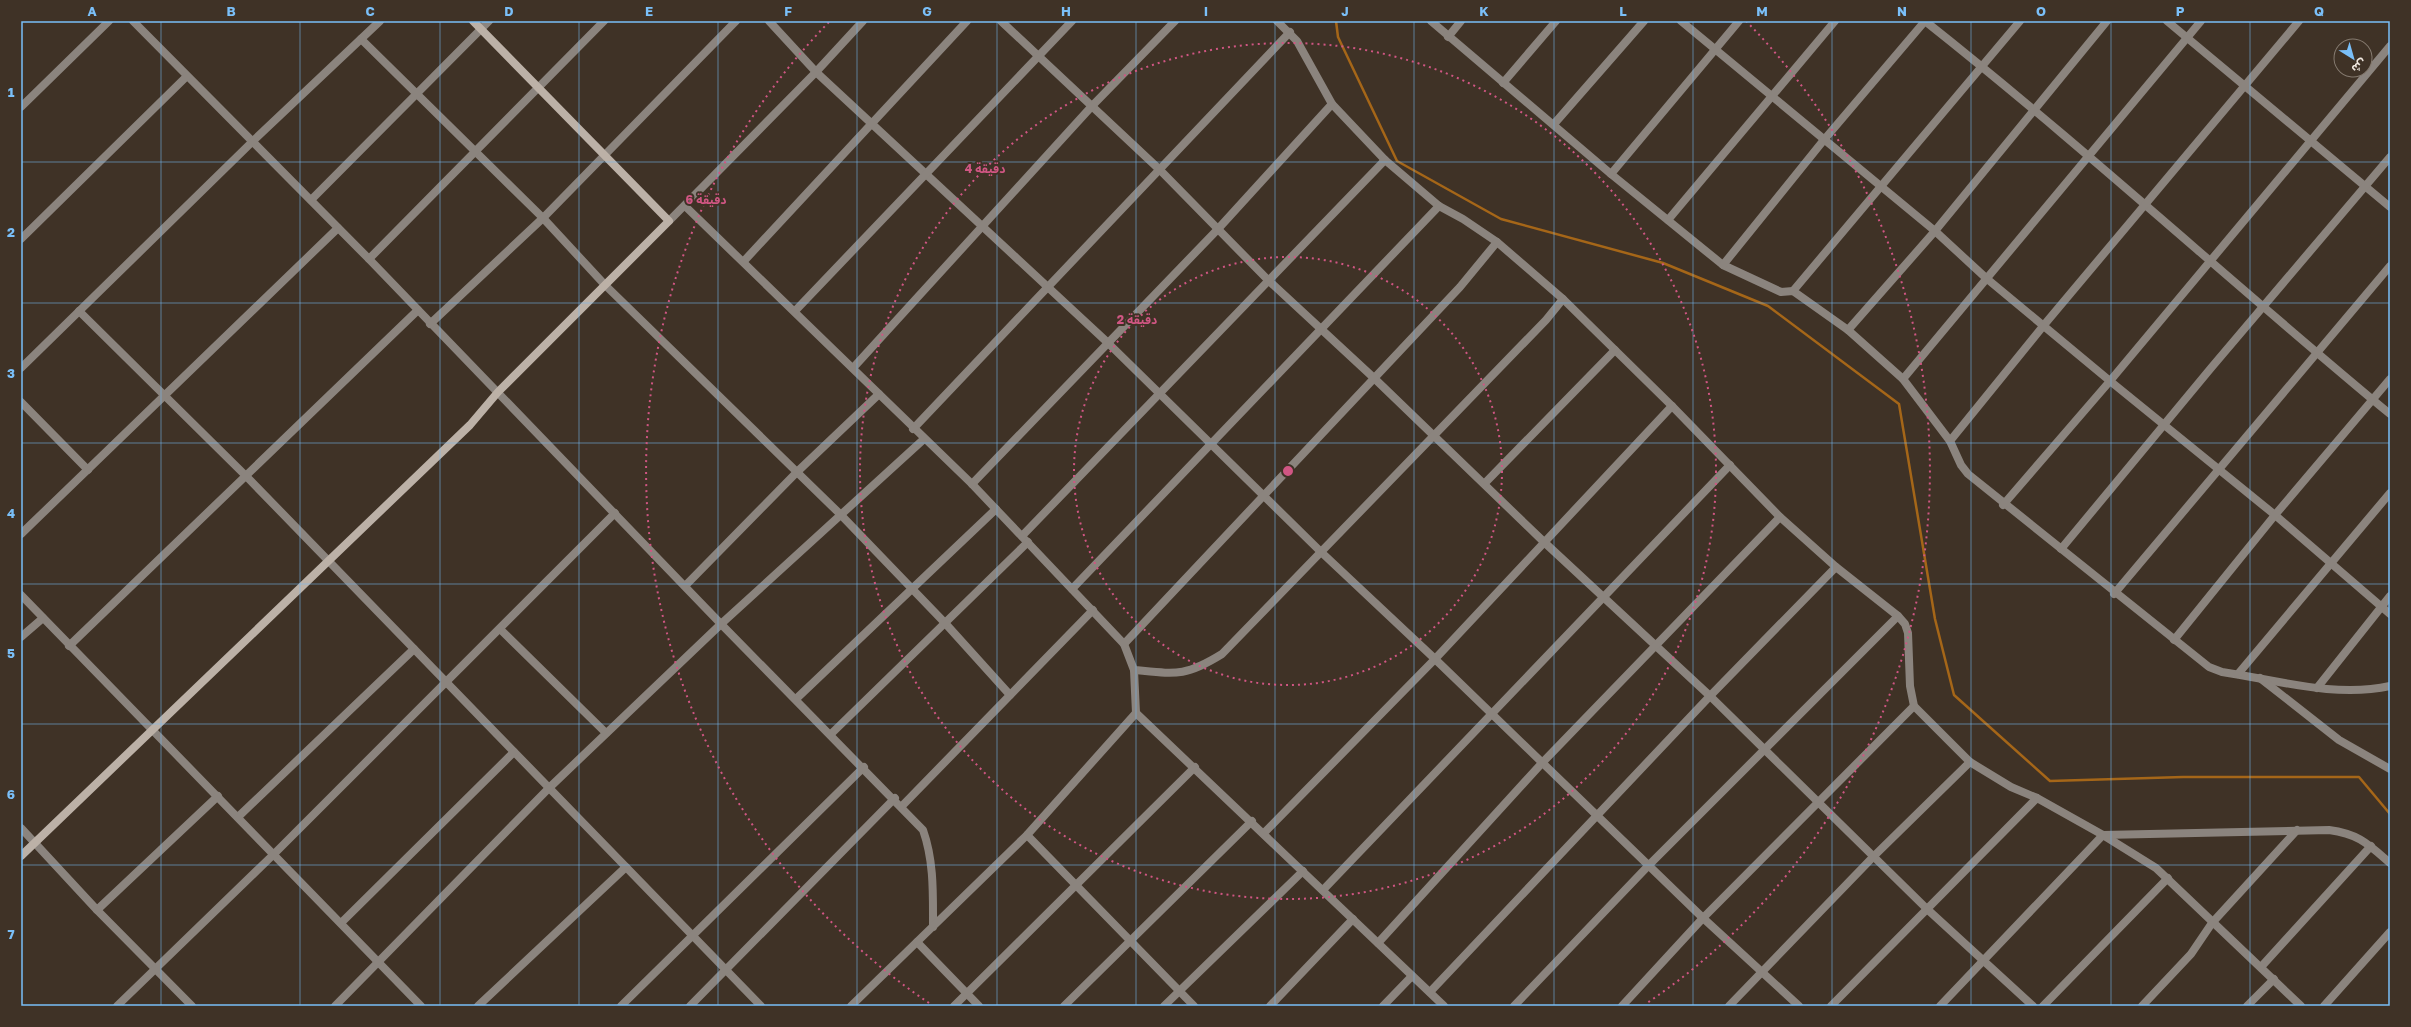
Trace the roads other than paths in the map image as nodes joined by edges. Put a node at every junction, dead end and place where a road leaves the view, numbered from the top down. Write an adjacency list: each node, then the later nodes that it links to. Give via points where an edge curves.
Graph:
1 (109, 21): 46 (street)
2 (133, 21): 38 (street)
3 (380, 21): 32 (street)
4 (473, 21): 28 (street)
5 (489, 21): 28 (street)
6 (604, 21): 41 (street)
7 (736, 21): 55 (street)
8 (769, 21): 37 (street)
9 (862, 21): 37 (street)
10 (967, 21): 48 (street)
11 (1001, 21): 35 (street)
12 (1072, 21): 35 (street)
13 (1175, 21): 45 (street)
14 (1277, 21): 29 (street)
15 (1431, 21): 30 (street)
16 (1461, 21): 30 (street)
17 (1556, 21): 39 (street)
18 (1644, 21): 49 (street)
19 (1680, 21): 34 (street)
20 (1739, 21): 34 (street)
21 (1835, 21): 43 (street)
22 (1925, 21): 36 (street); 52 (street)
23 (2020, 21): 36 (street)
24 (2107, 21): 47 (street)
25 (2166, 21): 31 (street)
26 (2201, 21): 31 (street)
27 (2300, 21): 40 (street)
28 (481, 29): 41 (street); 42 (street)
29 (1290, 32): 44 (street); 58 (street)
30 (1448, 37): 39 (street)
31 (2187, 38): 40 (street); 54 (street)
32 (361, 39): 42 (street); 51 (street)
33 (2390, 46): 50 (street)
34 (1714, 50): 43 (street); 60 (street)
35 (1039, 56): 45 (street); 59 (street)
36 (1982, 66): 47 (street); 61 (street)
37 (816, 72): 48 (street); 65 (street)
38 (186, 77): 51 (street); 75 (street)
39 (1503, 83): 49 (street)
40 (2246, 86): 50 (street); 64 (street)
41 (539, 88): 53 (street); 55 (street)
42 (416, 94): 53 (street); 63 (street)
43 (1771, 98): 52 (street); 69 (street)
44 (1332, 104): 57 (street); 73 (street)
45 (1092, 106): 58 (street); 71 (street)
46 (21, 107)
47 (2034, 109): 54 (street); 74 (street)
48 (872, 124): 59 (street); 79 (street)
49 (1554, 124): 60 (street)
50 (2310, 140): 62 (street); 78 (street)
51 (253, 141): 63 (street); 90 (street)
52 (1823, 141): 61 (street); 80 (street)
53 (476, 153): 68 (street); 77 (street)
54 (2089, 156): 64 (street); 82 (street)
55 (605, 157): 68 (street); 70 (street)
56 (2390, 157): 62 (street)
57 (1385, 160): 66 (street); 83 (street)
58 (1160, 170): 73 (street); 85 (street)
59 (927, 174): 71 (street); 91 (street)
60 (1611, 174): 69 (street)
61 (1881, 186): 74 (street); 86 (street)
62 (2365, 187): 67 (street); 88 (street)
63 (311, 200): 72 (street)
64 (2147, 205): 78 (street); 93 (street)
65 (685, 206): 70 (street); 79 (street)
66 (1439, 206): 76 (street); 94 (street)
67 (2390, 208)
68 (543, 218): 84 (street); 92 (street)
69 (1668, 220): 80 (street)
70 (669, 221): 84 (street)
71 (983, 227): 85 (street); 100 (street)
72 (338, 228): 77 (street); 108 (street)
73 (1218, 229): 83 (street); 96 (street)
74 (1935, 231): 82 (street); 95 (street)
75 (21, 239)
76 (1497, 242): 87 (street); 102 (street, via 1460,287)
77 (369, 259): 89 (street)
78 (2212, 260): 88 (street); 104 (street)
79 (744, 261): 91 (street)
80 (1723, 265): 86 (street, via 1781,292)
81 (2390, 266): 98 (street)
82 (1986, 278): 93 (street); 101 (street)
83 (1268, 280): 94 (street); 107 (street)
84 (605, 285): 105 (street); 122 (street)
85 (1048, 286): 96 (street); 114 (street)
86 (1793, 291): 95 (street)
87 (1563, 299): 97 (street); 115 (street, via 1546,320)
88 (2263, 308): 98 (street); 113 (street)
89 (418, 310): 92 (street); 123 (street)
90 (79, 311): 99 (street); 108 (street)
91 (795, 311): 100 (street)
92 (430, 324): 105 (street)
93 (2044, 325): 104 (street); 117 (street)
94 (1321, 328): 102 (street); 118 (street)
95 (1848, 330): 101 (street)
96 (1107, 342): 107 (street); 125 (street)
97 (1615, 350): 111 (street); 124 (street)
98 (2317, 354): 109 (street); 120 (street)
99 (22, 367)
100 (853, 368): 106 (street)
101 (1903, 378): 117 (street)
102 (1375, 379): 115 (street); 127 (street)
103 (2390, 379): 109 (street)
104 (2110, 381): 113 (street); 128 (street)
105 (498, 392): 130 (street); 139 (street, via 470,425)
106 (879, 394): 114 (street); 122 (street)
107 (1159, 394): 118 (street); 135 (street)
108 (165, 397): 121 (street); 123 (street)
109 (2373, 400): 112 (street); 131 (street)
110 (21, 402): 121 (street)
111 (1672, 406): 119 (street); 136 (street)
112 (2390, 414)
113 (2164, 423): 120 (street); 137 (street)
114 (913, 429): 116 (street)
115 (1432, 435): 124 (street); 138 (street)
116 (924, 439): 125 (street); 132 (street)
117 (1950, 441): 128 (street, via 1968,474)
118 (1211, 446): 127 (street); 144 (street)
119 (1730, 465): 133 (street); 148 (street)
120 (2221, 469): 131 (street); 145 (street)
121 (88, 470): 134 (street)
122 (797, 472): 132 (street); 142 (street)
123 (247, 477): 139 (street); 160 (street)
124 (1485, 483): 136 (street)
125 (972, 484): 129 (street)
126 (2390, 493): 140 (street)
127 (1263, 496): 138 (street); 159 (street)
128 (2003, 505): 137 (street)
129 (996, 509): 135 (street); 143 (street)
130 (616, 513): 142 (street); 156 (street)
131 (2275, 514): 140 (street); 158 (street)
132 (840, 515): 143 (street); 155 (street)
133 (1780, 517): 141 (street); 161 (street)
134 (21, 534)
135 (1025, 539): 144 (street); 154 (street)
136 (1544, 542): 148 (street); 163 (street)
137 (2061, 549): 145 (street)
138 (1320, 552): 163 (street); 164 (street, via 1222,654 1199,668 1174,674)
139 (329, 562): 162 (street); 176 (street)
140 (2331, 563): 149 (street); 165 (street)
141 (1836, 567): 152 (street); 171 (street)
142 (685, 586): 155 (street)
143 (912, 589): 154 (street); 172 (street)
144 (1072, 589): 150 (street)
145 (2114, 594): 158 (street)
146 (21, 595): 153 (street)
147 (2390, 596): 149 (street)
148 (1603, 598): 161 (street); 175 (street)
149 (2381, 606): 151 (street); 169 (street)
150 (1092, 610): 159 (street); 170 (street)
151 (2390, 614)
152 (1898, 616): 173 (street, via 1908,633 1910,686); 179 (street)
153 (43, 618): 157 (street); 160 (street)
154 (944, 623): 170 (street); 178 (street)
155 (721, 624): 172 (street); 177 (street)
156 (500, 629): 167 (street); 177 (street)
157 (21, 637)
158 (2174, 640): 165 (street, via 2209,667)
159 (1124, 644): 164 (street)
160 (69, 646): 176 (street)
161 (1655, 646): 171 (street); 182 (street)
162 (414, 649): 167 (street); 193 (street)
163 (1436, 660): 175 (street); 197 (street)
164 (1134, 670): 174 (street)
165 (2238, 674): 166 (street)
166 (2260, 678): 169 (street); 185 (street, via 2339,740)
167 (447, 683): 180 (street); 202 (street)
168 (2390, 686): 169 (street, via 2372,690)
169 (2317, 688)
170 (1010, 695): 191 (street)
171 (1710, 696): 179 (street); 192 (street)
172 (796, 699): 178 (street)
173 (1914, 706): 181 (street); 190 (street)
174 (1136, 713): 183 (street); 198 (street)
175 (1492, 715): 182 (street); 211 (street)
176 (154, 730): 187 (street); 200 (street)
177 (606, 733): 186 (street)
178 (831, 734): 184 (street)
179 (1765, 751): 190 (street); 206 (street)
180 (514, 752): 186 (street); 216 (street)
181 (1970, 762): 189 (street, via 2011,787); 204 (street)
182 (1542, 763): 192 (street); 223 (street)
183 (1195, 766): 194 (street); 210 (street)
184 (864, 768): 188 (street); 220 (street)
185 (2390, 769)
186 (549, 788): 207 (street); 225 (street)
187 (218, 796): 193 (street); 213 (street)
188 (895, 798): 191 (street); 228 (street)
189 (2037, 798): 199 (street); 212 (street)
190 (1818, 802): 204 (street); 214 (street)
191 (902, 806): 218 (street, via 923,830 928,846 932,874)
192 (1598, 816): 206 (street); 233 (street)
193 (238, 817): 202 (street)
194 (1252, 821): 197 (street); 221 (street)
195 (21, 828): 200 (street)
196 (2296, 830): 199 (street); 201 (street, via 2348,832); 217 (street)
197 (1264, 833): 208 (street)
198 (1027, 835): 210 (street); 218 (street)
199 (2103, 835): 209 (street); 224 (street)
200 (35, 843): 203 (street); 213 (street)
201 (2371, 846): 205 (street); 226 (street)
202 (274, 854): 216 (street); 227 (street)
203 (21, 856)
204 (1873, 856): 212 (street); 229 (street)
205 (2390, 863)
206 (1649, 865): 214 (street); 252 (street)
207 (626, 867): 220 (street); 239 (street)
208 (1304, 871): 211 (street); 232 (street)
209 (2168, 878): 217 (street); 259 (street)
210 (1076, 885): 221 (street); 234 (street)
211 (1323, 890): 215 (street)
212 (1927, 909): 224 (street); 256 (street)
213 (97, 910): 227 (street)
214 (1703, 918): 229 (street); 253 (street)
215 (1353, 919): 223 (street); 249 (street)
216 (341, 923): 225 (street)
217 (2212, 923): 226 (street); 260 (street, via 2191,954)
218 (933, 927): 222 (street)
219 (2390, 932): 263 (street)
220 (693, 936): 228 (street); 240 (street)
221 (1130, 941): 232 (street); 246 (street)
222 (917, 942): 234 (street); 243 (street)
223 (1378, 943): 230 (street)
224 (1984, 960): 257 (street); 258 (street)
225 (378, 961): 237 (street); 238 (street)
226 (2261, 967): 231 (street)
227 (154, 969): 235 (street); 236 (street)
228 (726, 970): 241 (street); 242 (street)
229 (1760, 972): 254 (street); 255 (street)
230 (1412, 976): 233 (street); 250 (street)
231 (2274, 979): 261 (street); 262 (street)
232 (1179, 991): 247 (street); 248 (street)
233 (1430, 992): 251 (street)
234 (967, 993): 244 (street); 245 (street)
235 (117, 1006)
236 (192, 1006)
237 (335, 1006)
238 (421, 1006)
239 (478, 1006)
240 (621, 1006)
241 (690, 1006)
242 (761, 1006)
243 (851, 1006)
244 (954, 1006)
245 (979, 1006)
246 (1064, 1006)
247 (1164, 1006)
248 (1194, 1006)
249 (1270, 1006)
250 (1383, 1006)
251 (1444, 1006)
252 (1514, 1006)
253 (1622, 1006)
254 (1729, 1006)
255 (1799, 1006)
256 (1831, 1006)
257 (1940, 1006)
258 (2033, 1006)
259 (2043, 1006)
260 (2142, 1006)
261 (2248, 1006)
262 (2301, 1006)
263 (2324, 1006)

